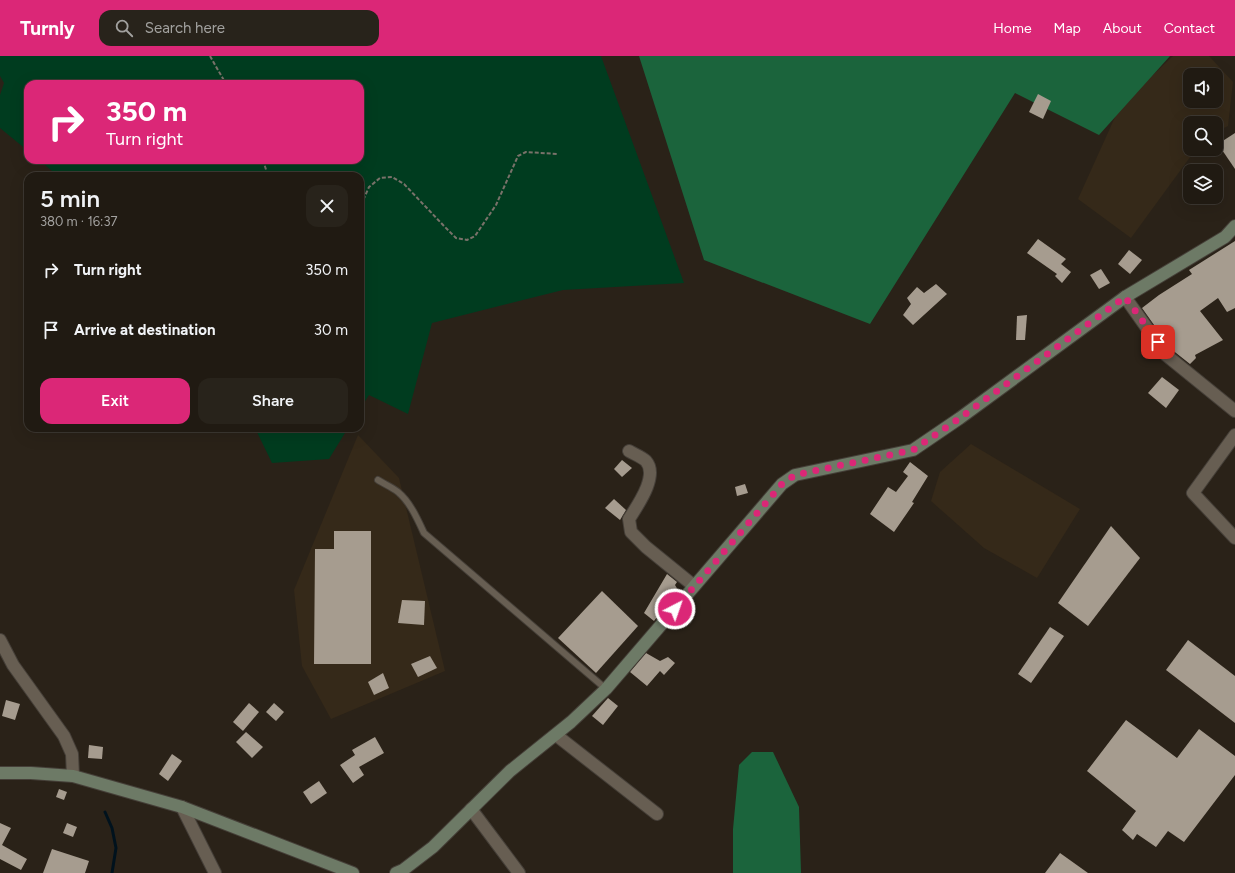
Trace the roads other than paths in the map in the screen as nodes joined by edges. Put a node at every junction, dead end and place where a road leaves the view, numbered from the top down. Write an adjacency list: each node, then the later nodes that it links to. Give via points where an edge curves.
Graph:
1 (1235, 226): 2 (street, via 1224,237)
2 (1125, 297): 3 (street, via 1166,354); 8 (street, via 913,450 795,475 782,484)
3 (1235, 411)
4 (1235, 435): 7 (street, via 1193,493)
5 (629, 451): 8 (street, via 646,462 651,473 644,496 629,519 631,532)
6 (378, 480): 10 (lane, via 398,492 416,516 424,532)
7 (1235, 538)
8 (694, 586): 10 (street)
9 (0, 640): 13 (street, via 13,665 64,736 72,754)
10 (606, 689): 11 (street)
11 (556, 735): 15 (street, via 510,771); 16 (street)
12 (0, 774): 13 (street)
13 (73, 776): 14 (street)
14 (182, 807): 17 (street); 18 (street)
15 (471, 809): 19 (street, via 433,847); 20 (street)
16 (657, 814)
17 (215, 873)
18 (353, 873)
19 (396, 873)
20 (520, 873)

